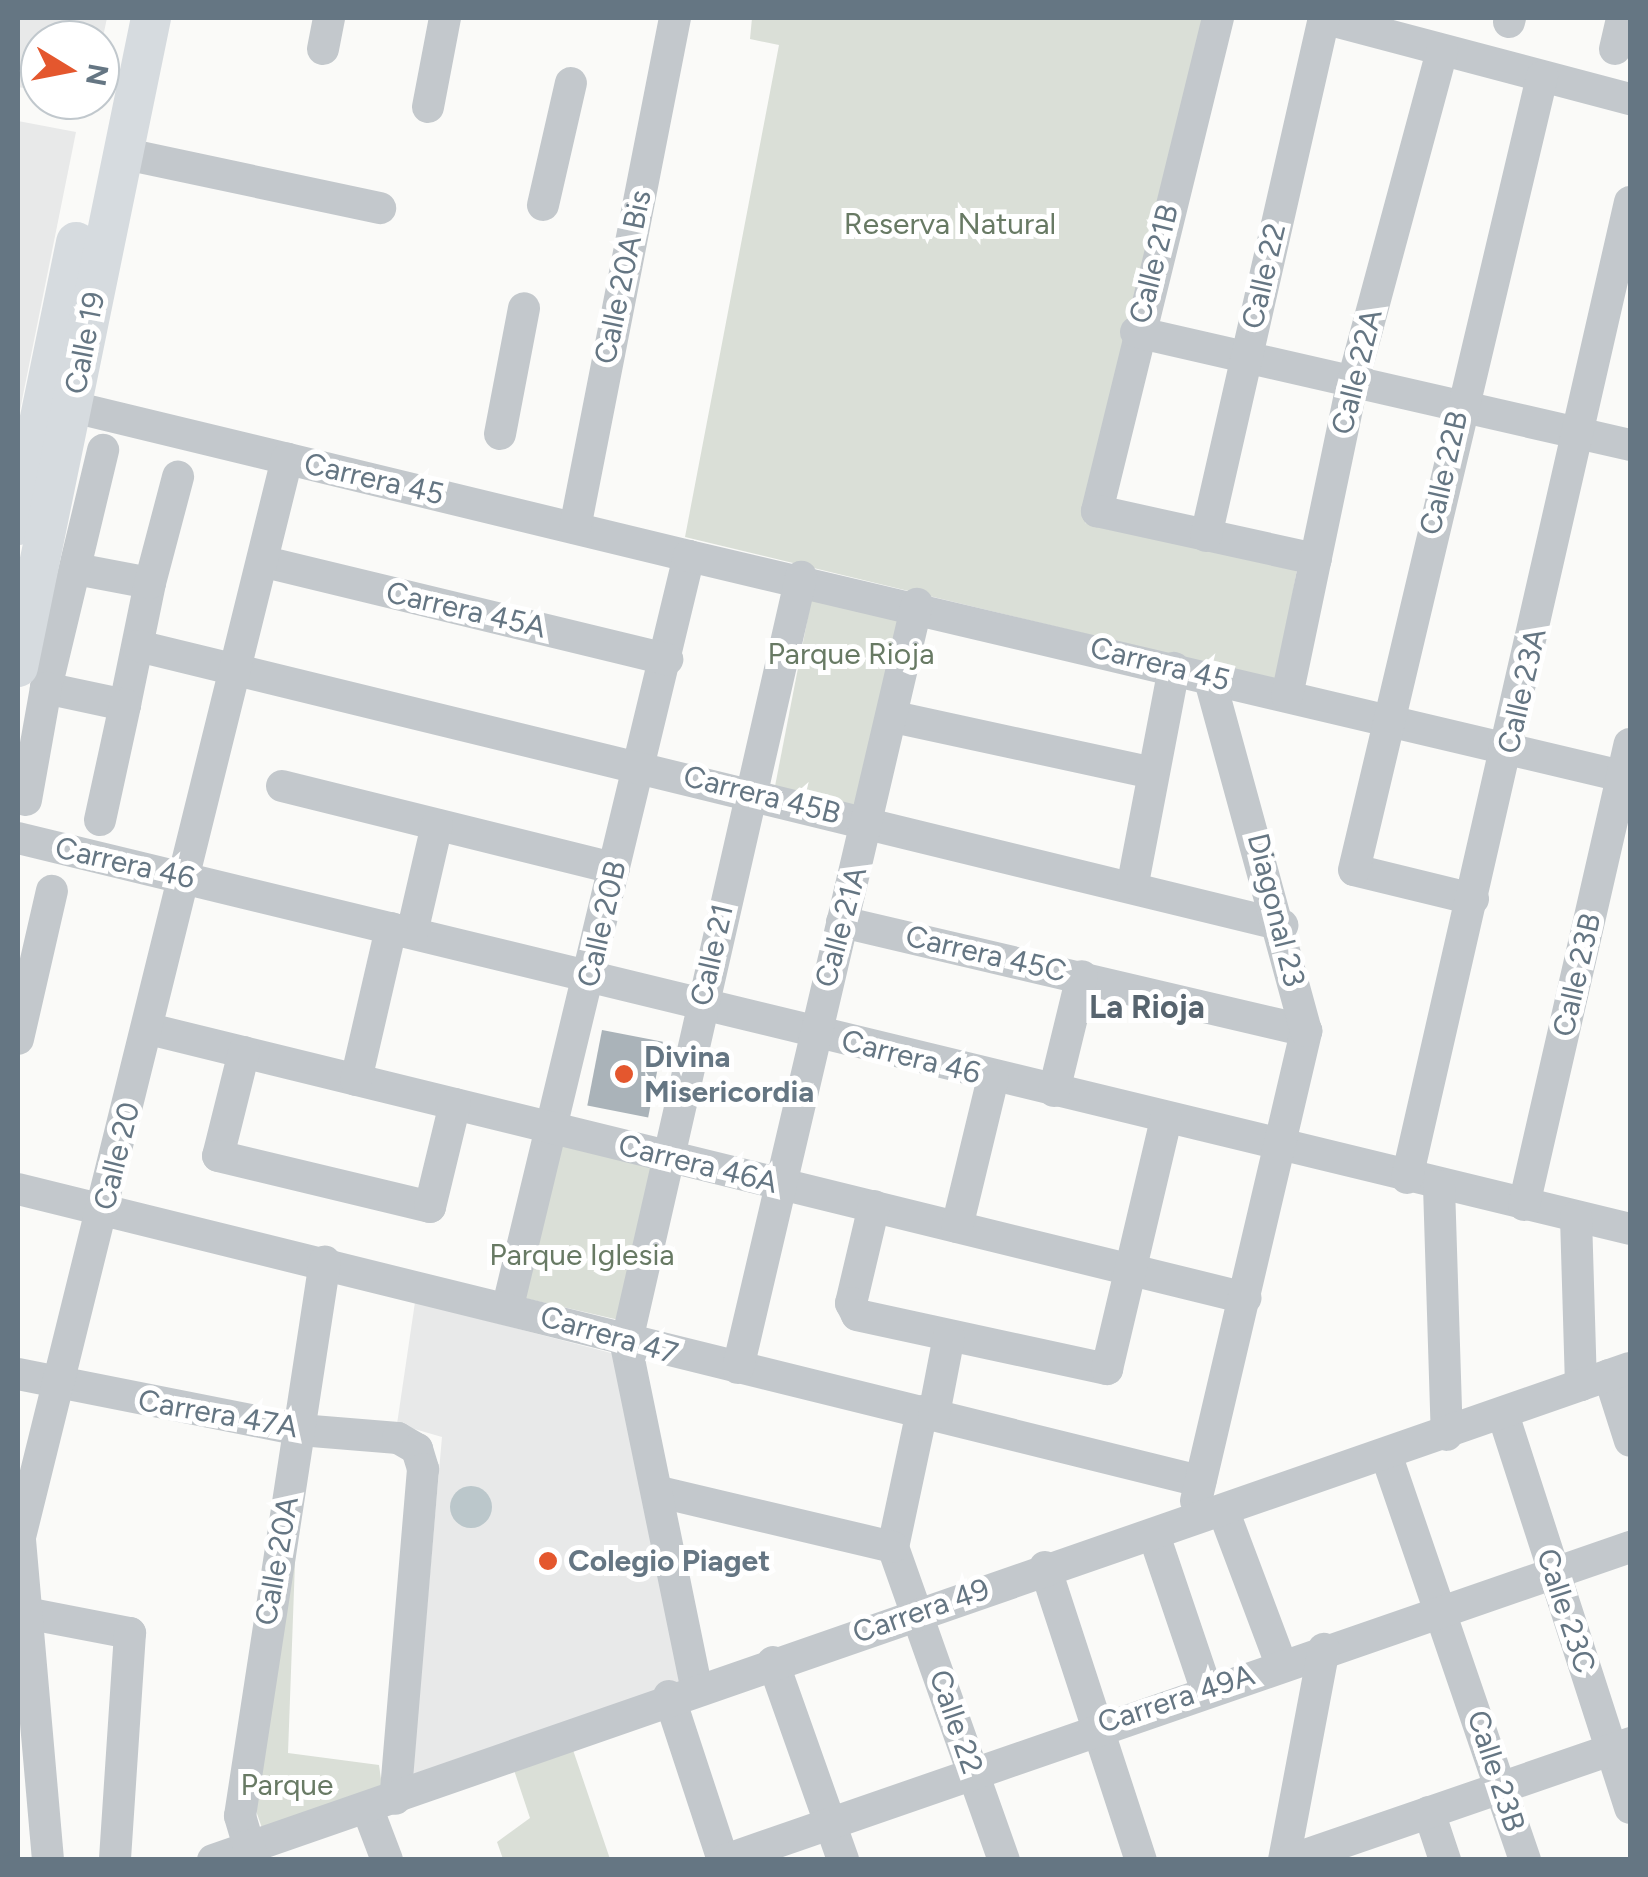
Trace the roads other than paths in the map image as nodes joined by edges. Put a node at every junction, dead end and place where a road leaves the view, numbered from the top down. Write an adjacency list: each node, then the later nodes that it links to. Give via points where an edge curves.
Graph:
1 (122, 18): 29 (main road, Calle 19)
2 (151, 18): 13 (main road, Calle 19)
3 (445, 18): 12 (street)
4 (1218, 18): 18 (street, Calle 21B)
5 (1324, 18): 7 (street); 19 (street, Calle 22)
6 (676, 22): 30 (street, Calle 20A Bis)
7 (1397, 28): 8 (street)
8 (1442, 51): 9 (street); 20 (street, Calle 22A)
9 (1542, 77): 11 (street); 21 (street, Calle 22B)
10 (571, 83): 15 (street)
11 (1630, 99)
12 (428, 107)
13 (121, 154): 16 (street); 22 (main road, Calle 19)
14 (1630, 202): 23 (street, Calle 23A)
15 (543, 205)
16 (380, 208)
17 (524, 308): 24 (street)
18 (1136, 332): 19 (street); 31 (street, Calle 21B, via 1098,512)
19 (1246, 356): 20 (street); 31 (street, Calle 22)
20 (1352, 381): 21 (street); 33 (street, Calle 22A)
21 (1460, 406): 23 (street); 49 (street, Calle 22B)
22 (73, 407): 27 (street, Carrera 45); 39 (main road, Calle 19)
23 (1579, 433): 25 (street); 50 (street, Calle 23A)
24 (500, 434)
25 (1630, 445)
26 (103, 450): 35 (street)
27 (286, 459): 30 (street, Carrera 45); 34 (street, Calle 20)
28 (178, 477): 37 (street)
29 (18, 525)
30 (575, 528): 32 (street, Carrera 45)
31 (1206, 536): 33 (street)
32 (682, 554): 36 (street, Carrera 45); 41 (street, Calle 20B)
33 (1316, 559): 46 (street, Calle 22A)
34 (264, 562): 41 (street, Carrera 45A); 42 (street, Calle 20)
35 (76, 569): 37 (street); 39 (street)
36 (801, 577): 38 (street, Carrera 45); 55 (street, Calle 21)
37 (150, 583): 40 (street)
38 (917, 604): 43 (street, Carrera 45); 48 (street, Calle 21A)
39 (46, 621): 45 (main road, Calle 19)
40 (138, 646): 42 (street, Carrera 45B); 47 (street)
41 (666, 659): 51 (street, Calle 20B)
42 (242, 667): 51 (street, Carrera 45B); 62 (street, Calle 20)
43 (1174, 668): 46 (street, Carrera 45); 53 (street)
44 (1209, 677): 67 (street, Diagonal 23)
45 (32, 678): 47 (street); 56 (street)
46 (1271, 692): 49 (street, Carrera 45)
47 (125, 705): 57 (street)
48 (894, 717): 53 (street); 58 (street, Calle 21A)
49 (1388, 721): 50 (street, Carrera 45); 65 (street, Calle 22B, via 1354,870)
50 (1509, 749): 52 (street, Carrera 45); 65 (street, Calle 23A)
51 (641, 764): 55 (street, Carrera 45B); 61 (street, Calle 20B)
52 (1628, 766): 89 (street, Calle 23B)
53 (1153, 773): 63 (street)
54 (282, 786): 59 (street)
55 (749, 791): 58 (street, Carrera 45B); 71 (street, Calle 21)
56 (26, 800)
57 (100, 820)
58 (870, 822): 63 (street, Carrera 45B); 66 (street, Calle 21A)
59 (437, 824): 61 (street); 68 (street)
60 (18, 838): 62 (street, Carrera 46)
61 (614, 868): 69 (street, Calle 20B)
62 (190, 878): 68 (street, Carrera 46); 73 (street, Calle 20)
63 (1132, 883): 67 (street, Carrera 45B)
64 (52, 891): 72 (street)
65 (1473, 899): 85 (street, Calle 23A)
66 (842, 922): 70 (street, Carrera 45C); 75 (street, Calle 21A)
67 (1282, 926): 74 (street, Diagonal 23)
68 (402, 930): 69 (street, Carrera 46); 78 (street)
69 (590, 976): 71 (street, Carrera 46); 82 (street, Calle 20B)
70 (1082, 976): 74 (street, Carrera 45C); 79 (street)
71 (701, 1004): 75 (street, Carrera 46); 84 (street, Calle 21)
72 (19, 1025)
73 (149, 1029): 76 (street, Carrera 46A); 91 (street, Calle 20)
74 (1306, 1031): 83 (street, Diagonal 23)
75 (813, 1033): 77 (street, Carrera 46); 86 (street, Calle 21A)
76 (244, 1052): 78 (street, Carrera 46A); 80 (street, via 218,1156 430,1206)
77 (993, 1078): 79 (street, Carrera 46); 93 (street)
78 (356, 1080): 80 (street, Carrera 46A)
79 (1054, 1091): 81 (street, Carrera 46)
80 (454, 1104): 82 (street, Carrera 46A)
81 (1166, 1118): 83 (street, Carrera 46); 96 (street)
82 (552, 1129): 84 (street, Carrera 46A); 98 (street, Calle 20B)
83 (1281, 1147): 85 (street, Carrera 46); 97 (street, Diagonal 23)
84 (666, 1156): 86 (street, Carrera 46A); 100 (street, Calle 21)
85 (1407, 1178): 87 (street, Carrera 46)
86 (779, 1183): 90 (street, Carrera 46A); 101 (street, Calle 21A)
87 (1439, 1186): 89 (street, Carrera 46); 108 (street)
88 (18, 1190): 91 (street, Carrera 47)
89 (1524, 1205): 92 (street, Carrera 46)
90 (874, 1206): 93 (street, Carrera 46A); 99 (street, via 851,1303 857,1314)
91 (103, 1210): 95 (street, Carrera 47); 104 (street, Calle 20)
92 (1576, 1217): 94 (street, Carrera 46); 103 (street)
93 (956, 1227): 96 (street, Carrera 46A)
94 (1630, 1229)
95 (325, 1261): 98 (street, Carrera 47); 107 (street, Calle 20A)
96 (1130, 1270): 97 (street, Carrera 46A); 99 (street, via 1111,1361 1101,1371)
97 (1246, 1298): 111 (street, Diagonal 23)
98 (508, 1306): 100 (street, Carrera 47)
99 (949, 1336): 105 (street)
100 (626, 1344): 101 (street, Carrera 47); 112 (street, Calle 21)
101 (738, 1368): 105 (street, Carrera 47)
102 (18, 1374): 104 (street, Carrera 47A)
103 (1607, 1376): 106 (street, Carrera 49); 109 (street)
104 (64, 1386): 107 (street, Carrera 47A); 122 (street, Calle 20, via 20,1537)
105 (928, 1412): 111 (street, Carrera 47); 117 (street)
106 (1502, 1414): 108 (street, Carrera 49); 119 (street, Calle 23C)
107 (300, 1430): 132 (street, Carrera 47A, via 398,1438 417,1449); 136 (street, Calle 20A, via 240,1816)
108 (1447, 1434): 110 (street, Carrera 49)
109 (1630, 1441)
110 (1387, 1457): 113 (street, Carrera 49); 120 (street, Calle 23B)
111 (1200, 1481): 114 (street, Diagonal 23)
112 (660, 1492): 117 (street); 127 (street, Calle 21)
113 (1224, 1515): 114 (street, Carrera 49); 125 (street)
114 (1192, 1524): 115 (street, Carrera 49)
115 (1154, 1535): 118 (street, Carrera 49); 126 (street)
116 (1630, 1547): 119 (street, Carrera 49A)
117 (893, 1548): 121 (street, Calle 22)
118 (1045, 1568): 121 (street, Carrera 49); 128 (street)
119 (1553, 1573): 120 (street, Carrera 49A); 129 (street, Calle 23C)
120 (1444, 1609): 123 (street, Carrera 49A); 131 (street, Calle 23B)
121 (919, 1612): 124 (street, Carrera 49); 130 (street, Calle 22)
122 (31, 1614): 138 (street, Calle 20); 139 (street, via 130,1634)
123 (1324, 1650): 125 (street, Carrera 49A); 146 (street)
124 (773, 1662): 127 (street, Carrera 49); 135 (street)
125 (1282, 1664): 126 (street, Carrera 49A)
126 (1206, 1689): 128 (street, Carrera 49A)
127 (682, 1691): 132 (street, Carrera 49); 142 (street, Calle 21)
128 (1096, 1726): 130 (street, Carrera 49A); 145 (street)
129 (1621, 1746): 131 (street); 133 (street, Calle 23C)
130 (972, 1768): 135 (street, Carrera 49A); 144 (street, Calle 22)
131 (1501, 1788): 134 (street); 148 (street, Calle 23B)
132 (381, 1805): 136 (street, Carrera 49); 141 (street)
133 (1630, 1808)
134 (1429, 1812): 137 (street); 147 (street)
135 (829, 1818): 142 (street, Carrera 49A); 143 (street)
136 (250, 1854): 140 (street, Carrera 49)
137 (1324, 1854): 146 (street)
138 (48, 1860)
139 (115, 1860)
140 (212, 1860)
141 (386, 1860)
142 (724, 1860)
143 (843, 1860)
144 (1004, 1860)
145 (1141, 1860)
146 (1288, 1860)
147 (1445, 1860)
148 (1525, 1860)

